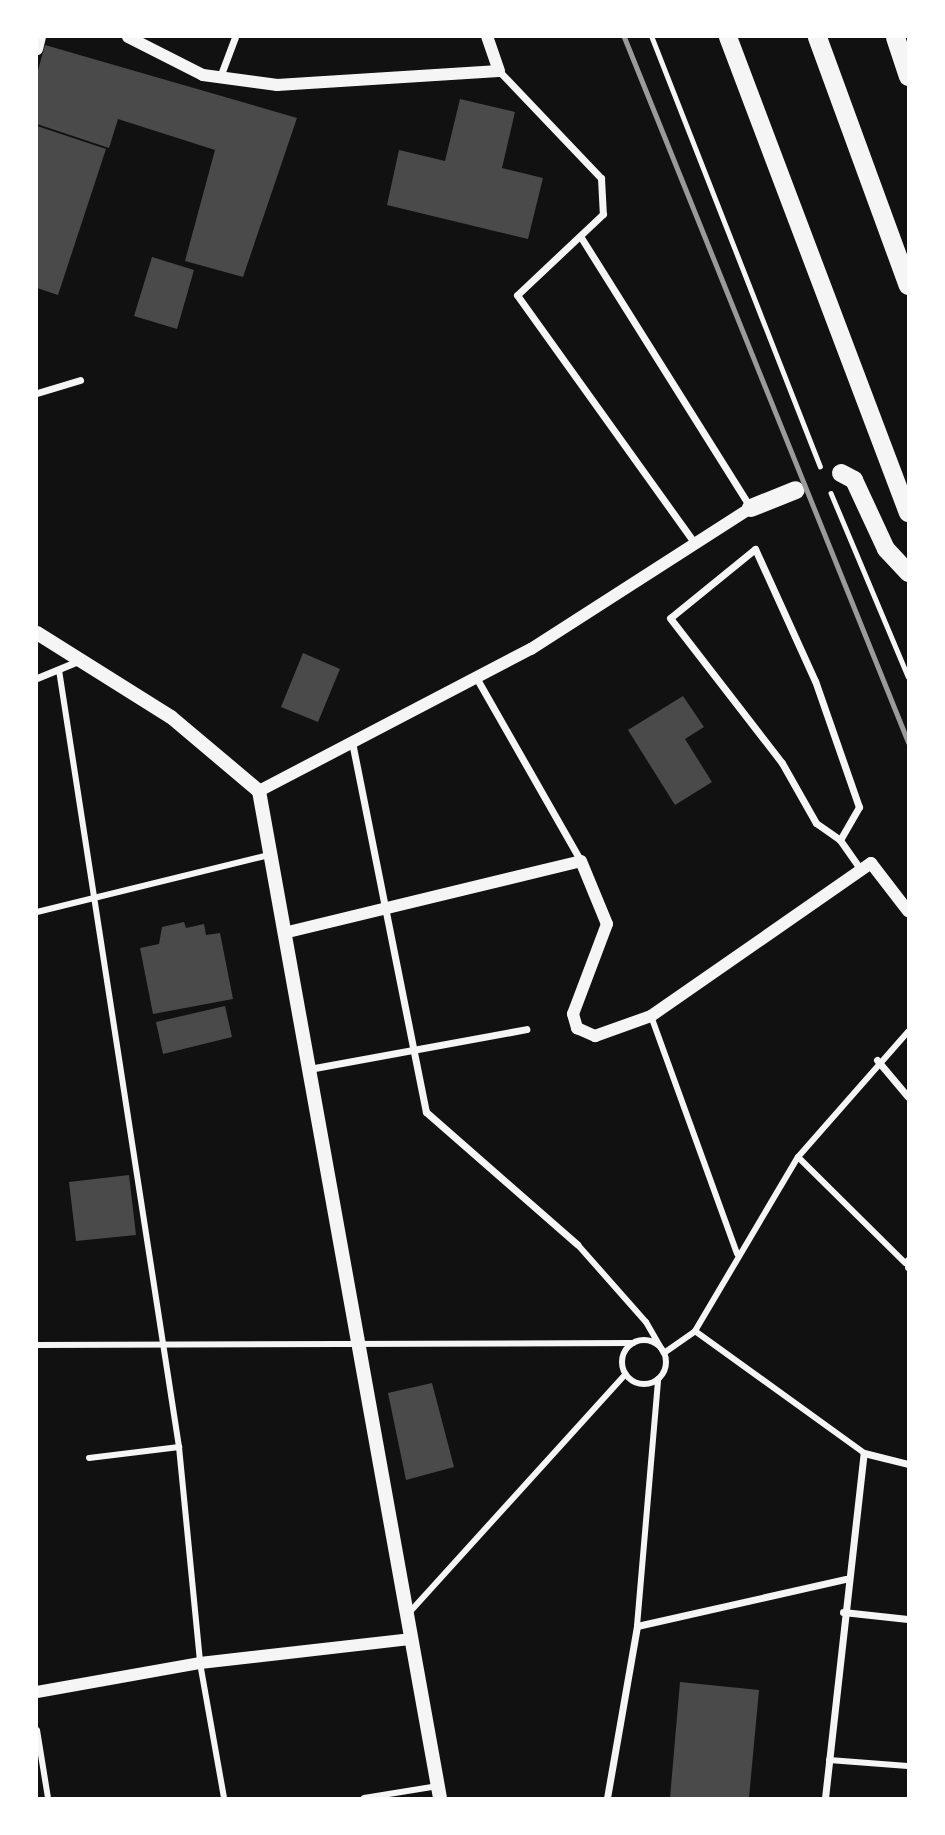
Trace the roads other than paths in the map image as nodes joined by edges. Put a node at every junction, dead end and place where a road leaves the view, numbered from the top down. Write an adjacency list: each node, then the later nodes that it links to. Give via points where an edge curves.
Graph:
1 (40, 37): 8 (street)
2 (128, 37): 11 (street)
3 (235, 37): 11 (street)
4 (487, 37): 9 (street)
5 (727, 37): 19 (main road)
6 (817, 37): 13 (highway)
7 (895, 37): 10 (highway)
8 (37, 49)
9 (499, 72): 11 (street, via 361,84 277,85); 12 (street, via 601,178 603,215)
10 (908, 76)
11 (220, 77)
12 (582, 239): 18 (street); 20 (street, via 517,295)
13 (908, 285)
14 (80, 380): 15 (street)
15 (37, 393)
16 (841, 473): 21 (main road, via 853,480 887,549)
17 (796, 491): 18 (main road)
18 (751, 508): 20 (street)
19 (908, 513)
20 (696, 545): 26 (street)
21 (908, 573)
22 (37, 633): 23 (main road)
23 (76, 662): 24 (street); 28 (main road, via 171,717)
24 (59, 670): 25 (street); 33 (street)
25 (37, 678)
26 (477, 679): 27 (street); 31 (street)
27 (353, 747): 28 (street); 34 (street)
28 (259, 791): 30 (main road)
29 (839, 840): 29 (street, via 859,807 815,681 755,549 670,618 782,763 816,823); 32 (street)
30 (271, 854): 33 (street); 37 (main road)
31 (581, 862): 34 (street); 38 (street, via 607,924 573,1014 578,1028 596,1036)
32 (866, 867): 35 (street); 38 (street)
33 (94, 893): 36 (street); 53 (street)
34 (386, 908): 37 (street); 41 (street)
35 (908, 911)
36 (37, 912)
37 (288, 932): 43 (main road)
38 (651, 1016): 47 (street)
39 (526, 1029): 41 (street)
40 (908, 1032): 42 (street)
41 (413, 1050): 43 (street); 46 (street, via 426,1112)
42 (877, 1060): 44 (street); 45 (street)
43 (310, 1069): 50 (main road)
44 (908, 1097)
45 (798, 1157): 47 (street); 48 (street)
46 (577, 1244): 54 (street, via 646,1322)
47 (737, 1254): 49 (street)
48 (907, 1264)
49 (695, 1331): 54 (street); 58 (street)
50 (354, 1342): 51 (street); 53 (street); 63 (main road)
51 (633, 1343): 54 (street, via 647,1340); 55 (street, via 623,1353)
52 (37, 1345): 53 (street)
53 (164, 1345): 57 (street)
54 (664, 1353): 56 (street)
55 (626, 1374): 56 (street, via 637,1383); 63 (street)
56 (659, 1378): 65 (street)
57 (179, 1447): 59 (street); 67 (street)
58 (864, 1452): 60 (street); 61 (street)
59 (89, 1458)
60 (908, 1464)
61 (846, 1579): 62 (street); 65 (street)
62 (843, 1612): 64 (street); 70 (street)
63 (406, 1615): 66 (main road)
64 (908, 1619)
65 (637, 1626): 76 (street)
66 (410, 1639): 67 (street); 72 (main road)
67 (200, 1663): 68 (street); 74 (street)
68 (37, 1692)
69 (37, 1730): 73 (street)
70 (829, 1760): 71 (street); 77 (street)
71 (908, 1766)
72 (439, 1792): 75 (street)
73 (48, 1798)
74 (224, 1798)
75 (364, 1798)
76 (607, 1798)
77 (825, 1798)

